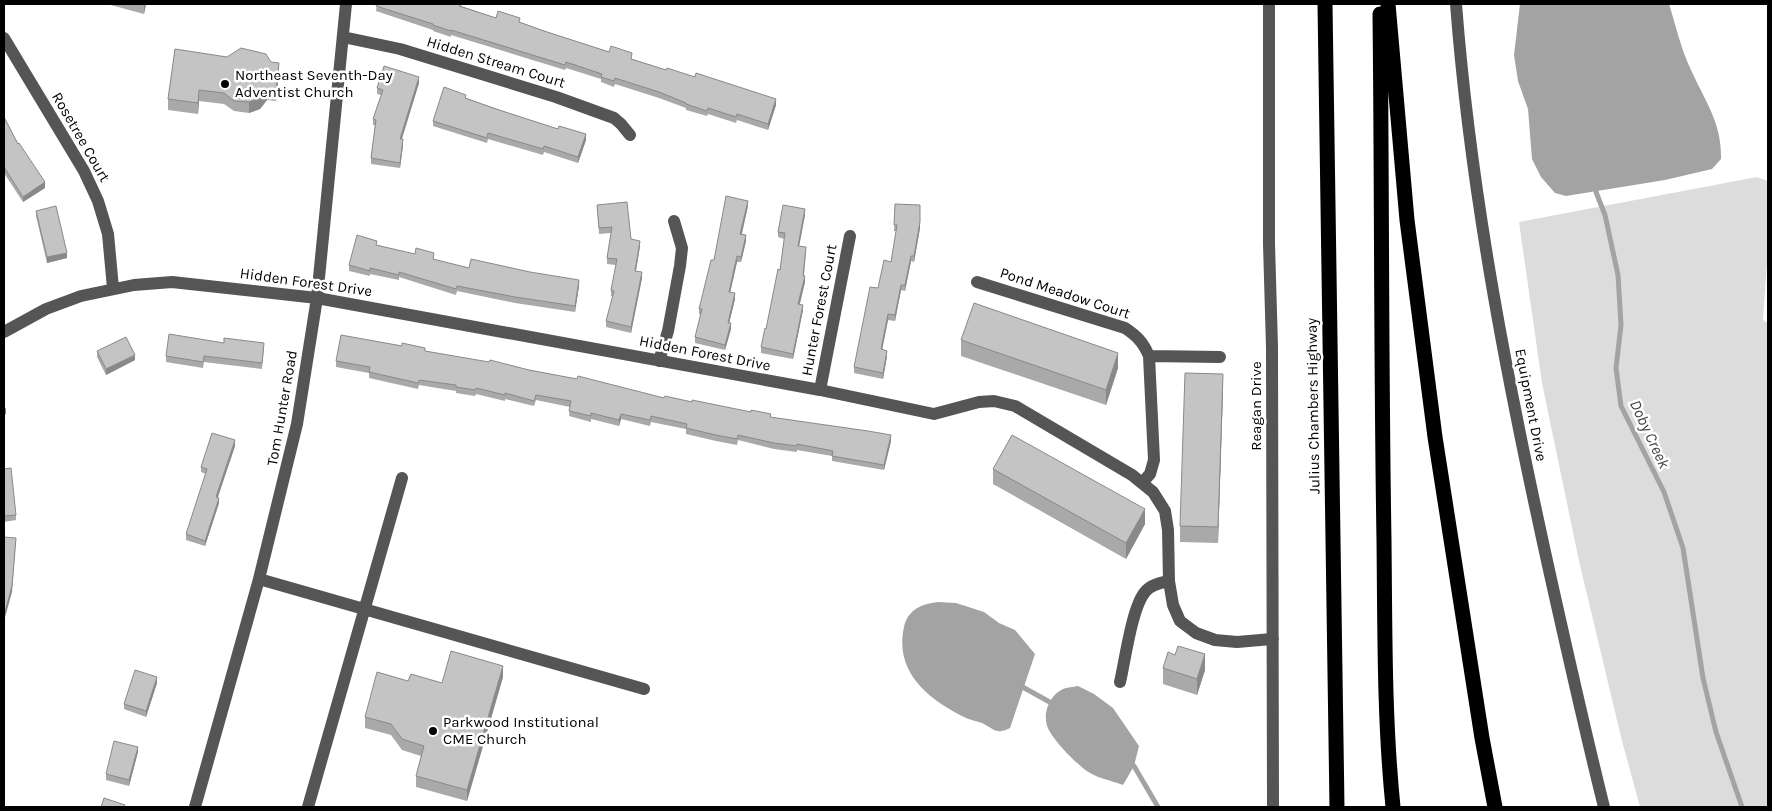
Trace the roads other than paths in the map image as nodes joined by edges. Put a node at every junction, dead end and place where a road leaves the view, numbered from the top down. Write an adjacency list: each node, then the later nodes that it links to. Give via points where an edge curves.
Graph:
1 (346, 4): 7 (street, Tom Hunter Road)
2 (1269, 4): 25 (street, Reagan Drive)
3 (1325, 4): 31 (highway, Julius Chambers Highway)
4 (1380, 4): 32 (highway, via 1384,654)
5 (1388, 4): 33 (highway, via 1407,220 1435,437)
6 (1456, 4): 34 (street, Equipment Drive, via 1469,130 1507,369 1531,489)
7 (343, 37): 9 (street, Hidden Stream Court, via 400,49 556,97 614,118); 14 (street, Tom Hunter Road)
8 (4, 38): 13 (street, Rosetree Court, via 84,171 98,201 108,234)
9 (630, 135)
10 (674, 221): 18 (street, via 682,248 668,331)
11 (850, 236): 19 (street, Hunter Forest Court)
12 (977, 282): 16 (street, Pond Meadow Court, via 1124,328 1136,335)
13 (113, 288): 14 (street, Hidden Forest Drive, via 172,282); 15 (street, Hidden Forest Drive, via 46,309)
14 (317, 298): 18 (street, Hidden Forest Drive); 22 (street, Tom Hunter Road, via 298,424)
15 (4, 332)
16 (1149, 356): 17 (street); 21 (street, Pond Meadow Court, via 1154,460 1150,474)
17 (1220, 357)
18 (659, 361): 19 (street, Hidden Forest Drive)
19 (820, 390): 21 (street, Hidden Forest Drive, via 934,414 979,402 994,401 1015,406)
20 (402, 478): 24 (street)
21 (1142, 483): 23 (street, Hidden Forest Drive, via 1154,492 1165,511)
22 (259, 578): 24 (street); 28 (street, Tom Hunter Road)
23 (1169, 581): 25 (street, Hidden Forest Drive, via 1173,605 1180,621 1196,633 1215,640 1237,642); 26 (street, via 1146,591 1138,604)
24 (364, 609): 27 (street); 29 (street)
25 (1273, 639): 30 (street, Reagan Drive)
26 (1120, 682)
27 (644, 689)
28 (195, 807)
29 (308, 807)
30 (1273, 807)
31 (1337, 807)
32 (1393, 807)
33 (1495, 807)
34 (1604, 807)

